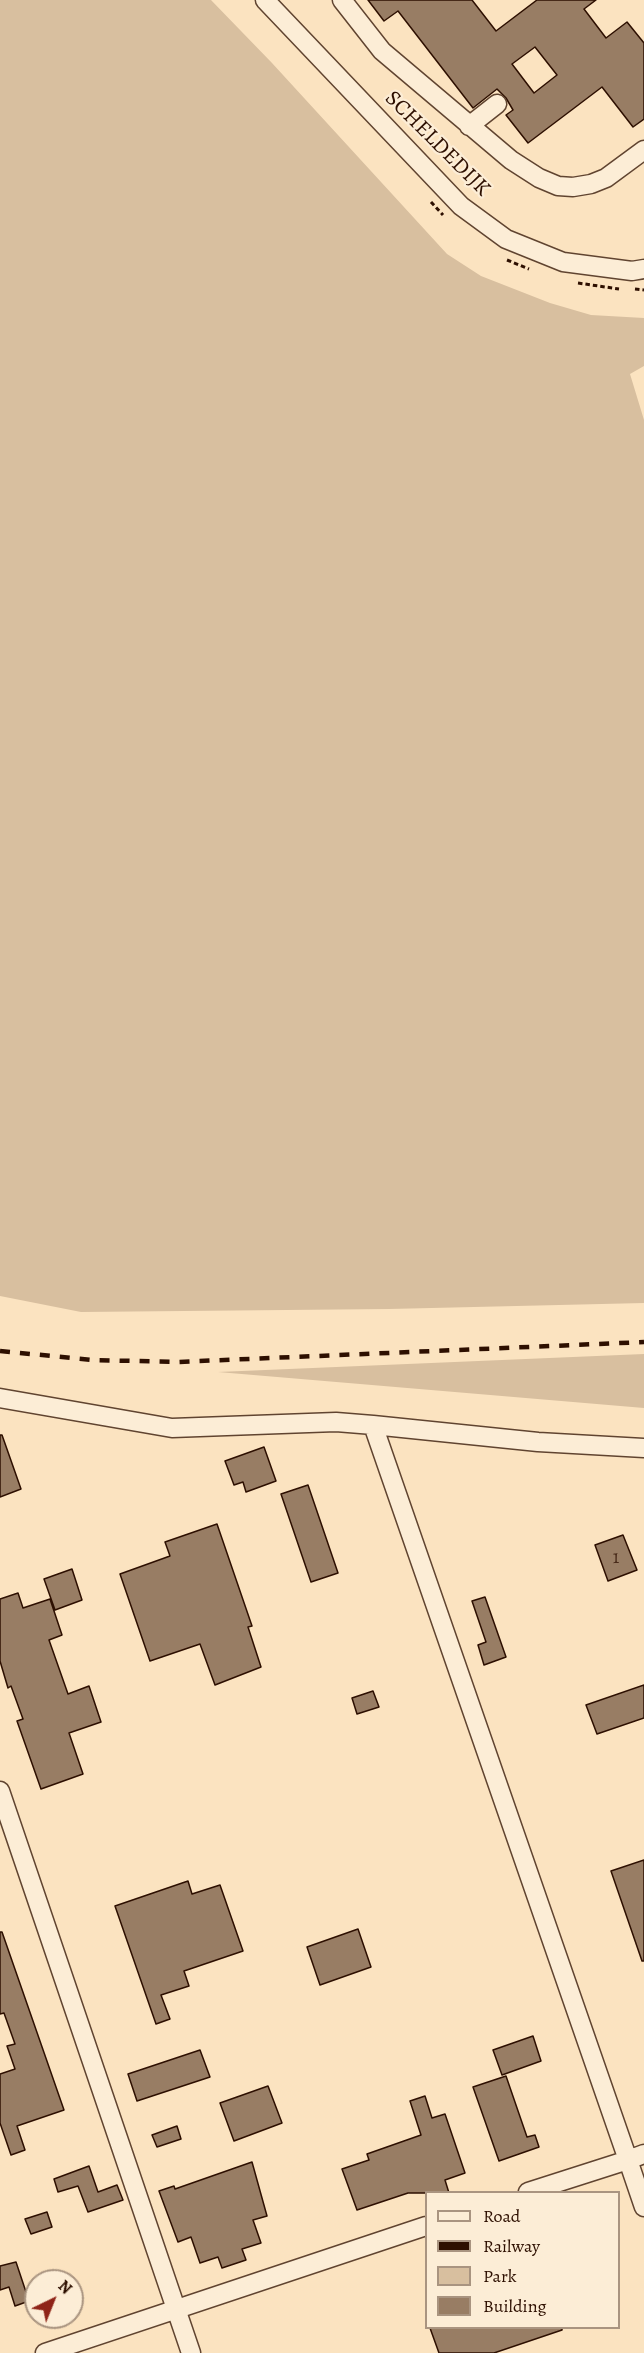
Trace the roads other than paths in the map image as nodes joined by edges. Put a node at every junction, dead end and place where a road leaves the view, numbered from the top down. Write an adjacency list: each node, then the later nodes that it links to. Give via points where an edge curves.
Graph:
1 (265, 0): 6 (street, SCHELDEDIJK, via 461,206 506,239 563,262 632,271)
2 (342, 0): 4 (street, via 382,51)
3 (497, 104): 4 (street)
4 (469, 126): 5 (street, via 525,170 558,186 573,187 606,178)
5 (644, 150)
6 (644, 269)
7 (0, 1398): 8 (street, via 171,1428 336,1422)
8 (373, 1425): 9 (street); 11 (street)
9 (644, 1448)
10 (0, 1791): 15 (street)
11 (636, 2157): 12 (street); 13 (street)
12 (534, 2191)
13 (644, 2207)
14 (425, 2226): 15 (street)
15 (175, 2308): 16 (street); 17 (street)
16 (45, 2353)
17 (191, 2353)

